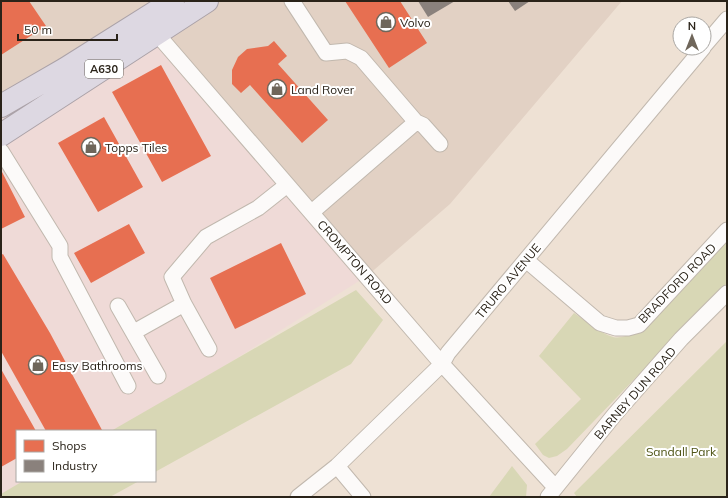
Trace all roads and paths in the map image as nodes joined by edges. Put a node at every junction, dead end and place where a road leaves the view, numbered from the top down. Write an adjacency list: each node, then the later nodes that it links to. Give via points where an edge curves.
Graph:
1 (173, 1): 8 (highway, A630, via 65,70)
2 (207, 1): 5 (highway, A630)
3 (292, 1): 9 (street, via 326,53 347,51 361,58)
4 (727, 19): 6 (street, TRURO AVENUE)
5 (157, 34): 10 (highway, A630); 13 (street, CROMPTON ROAD)
6 (712, 36)
7 (696, 56): 16 (street, TRURO AVENUE)
8 (1, 106)
9 (416, 122): 11 (street, via 423,124); 14 (street)
10 (1, 135)
11 (440, 144)
12 (1, 151): 24 (street, via 60,246 60,257)
13 (287, 185): 14 (street, CROMPTON ROAD); 18 (street, via 258,208 202,240 192,256 172,278)
14 (312, 212): 22 (street, CROMPTON ROAD)
15 (727, 230): 16 (street, BRADFORD ROAD, via 639,325 628,328 616,328 600,323)
16 (526, 260): 22 (street, TRURO AVENUE, via 448,353)
17 (727, 293): 26 (street, BARNBY DUN ROAD, via 615,414)
18 (184, 304): 20 (street); 21 (street)
19 (118, 306): 20 (street)
20 (134, 332): 23 (street)
21 (210, 349)
22 (442, 364): 25 (street, TRURO AVENUE); 26 (street, CROMPTON ROAD)
23 (158, 376)
24 (128, 386)
25 (337, 466): 27 (street, TRURO AVENUE); 28 (street)
26 (552, 492)
27 (298, 497)
28 (363, 497)

